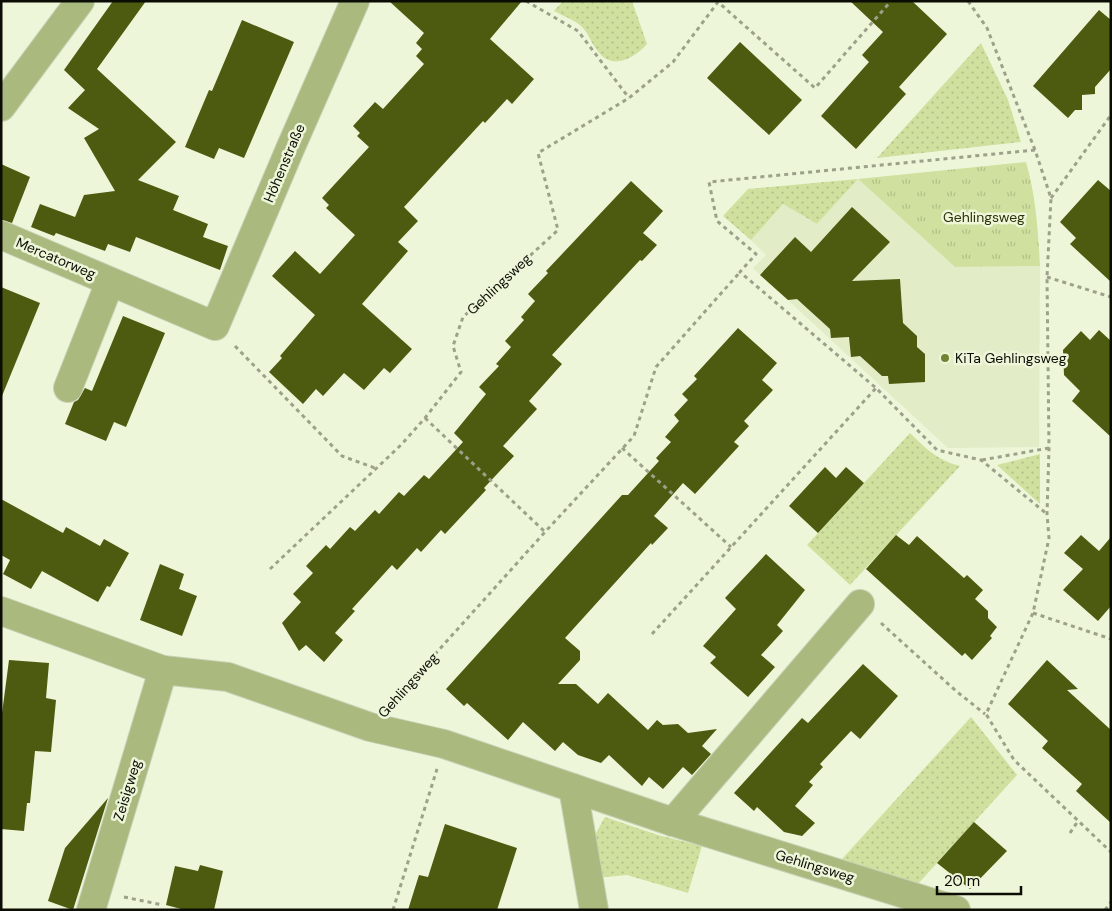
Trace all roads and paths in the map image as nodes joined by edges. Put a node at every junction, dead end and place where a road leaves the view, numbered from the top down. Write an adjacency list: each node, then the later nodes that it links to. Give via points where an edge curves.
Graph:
1 (80, 1): 7 (street)
2 (355, 1): 16 (street, Höhenstraße)
3 (526, 1): 6 (path, via 578,31)
4 (890, 1): 6 (path, Gehlingsweg, via 814,88 718,2 673,62)
5 (968, 1): 9 (path, via 987,28)
6 (629, 98): 19 (path, Gehlingsweg, via 538,153 558,230 463,317 453,346 461,372)
7 (1, 107)
8 (1111, 114): 10 (path)
9 (1035, 150): 10 (path); 12 (path, Gehlingsweg, via 709,182 717,221 756,254)
10 (1051, 198): 13 (path)
11 (1, 235): 14 (street, Mercatorweg)
12 (740, 272): 18 (path); 20 (path, Gehlingsweg, via 656,367 634,436)
13 (1047, 277): 15 (path); 21 (path)
14 (110, 282): 16 (street, Mercatorweg); 17 (street, Mercatorweg)
15 (1111, 297)
16 (215, 326): 23 (path, via 342,456)
17 (68, 388)
18 (876, 388): 22 (path, via 938,450); 26 (path)
19 (425, 418): 23 (path, Gehlingsweg); 25 (path)
20 (622, 448): 25 (path, Gehlingsweg); 26 (path)
21 (1049, 448): 22 (path); 24 (path)
22 (981, 460): 24 (path)
23 (375, 468): 27 (path, Gehlingsweg)
24 (1046, 514): 30 (path, via 1049,538)
25 (545, 532): 35 (path, Gehlingsweg)
26 (731, 548): 31 (path)
27 (270, 569)
28 (860, 604): 34 (path); 39 (street)
29 (1, 611): 33 (street, Gehlingsweg)
30 (1032, 613): 32 (path); 34 (path)
31 (652, 634)
32 (1111, 639)
33 (163, 670): 35 (street, Gehlingsweg, via 228,677); 42 (street, Zeisigweg)
34 (986, 714): 38 (path, via 1014,760)
35 (370, 727): 36 (street, Gehlingsweg)
36 (444, 744): 37 (street, Gehlingsweg); 45 (path)
37 (573, 788): 39 (street, Gehlingsweg); 46 (street)
38 (1078, 821): 40 (path); 41 (path)
39 (673, 822): 47 (street, Gehlingsweg)
40 (1070, 833)
41 (1111, 852)
42 (94, 900): 44 (path)
43 (1111, 902): 48 (path)
44 (163, 905)
45 (393, 910)
46 (594, 910)
47 (956, 910)
48 (1105, 910)

